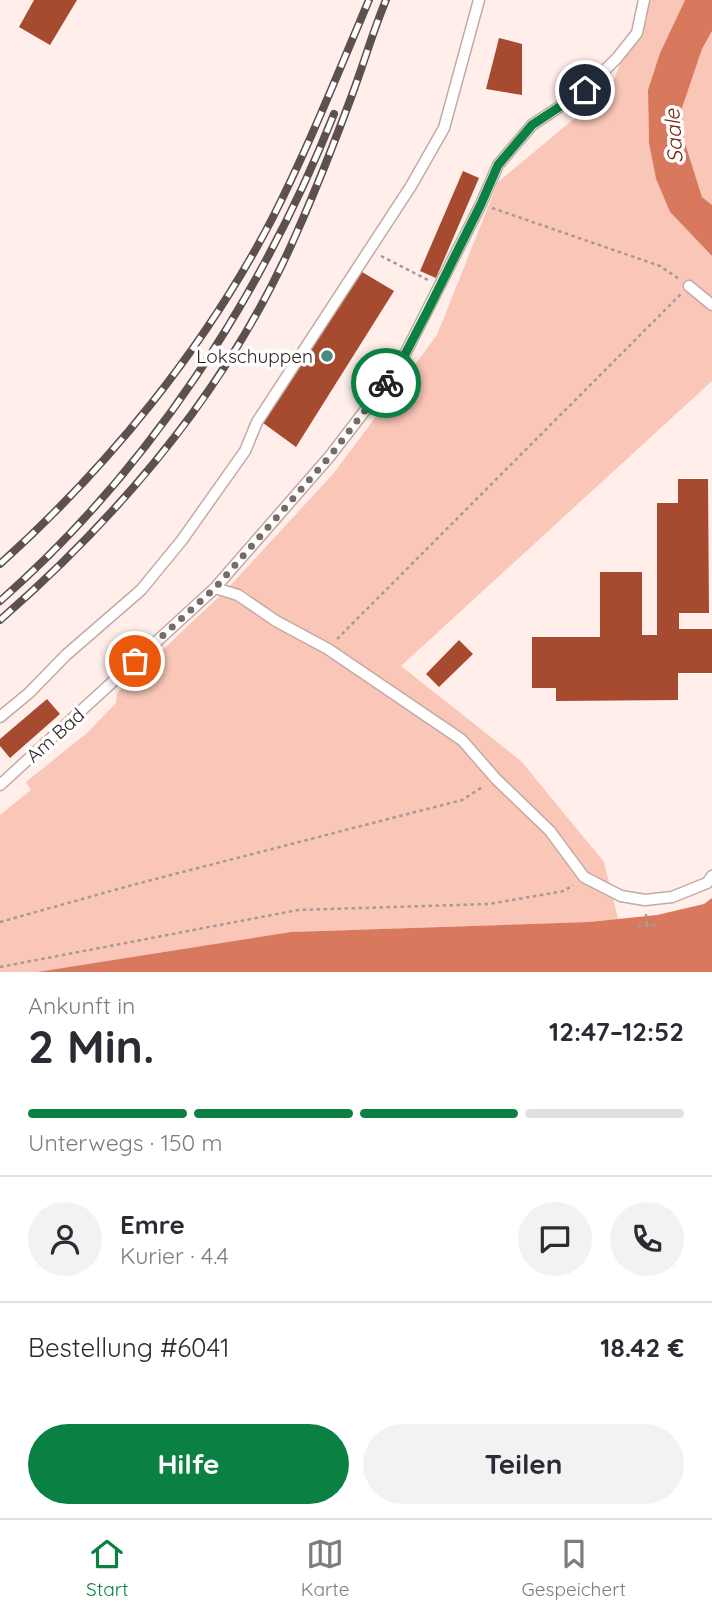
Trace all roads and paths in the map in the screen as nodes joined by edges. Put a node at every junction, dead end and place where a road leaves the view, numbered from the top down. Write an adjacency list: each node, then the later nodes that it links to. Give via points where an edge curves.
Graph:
1 (479, 0): 4 (lane, via 444,128)
2 (644, 0): 3 (lane, Am Bad, via 637,33 585,90 532,125 498,165)
3 (481, 204): 5 (lane, Am Bad); 6 (path, via 660,266)
4 (369, 250): 5 (path); 10 (lane, via 257,422 244,452 182,540 141,590)
5 (439, 286): 8 (lane, Am Bad, via 399,366 330,456)
6 (689, 286): 7 (lane); 9 (path)
7 (712, 305)
8 (215, 588): 9 (lane, via 239,594 276,621); 12 (lane, Am Bad)
9 (328, 649): 11 (lane, via 462,740)
10 (0, 717)
11 (496, 779): 14 (lane, via 550,831); 15 (path, via 462,800)
12 (0, 785)
13 (712, 876): 14 (lane, via 707,883 672,897 645,900 621,896)
14 (584, 877): 18 (path, via 564,891 489,904 299,910)
15 (0, 922)
16 (657, 925): 17 (path)
17 (638, 926)
18 (0, 967)

